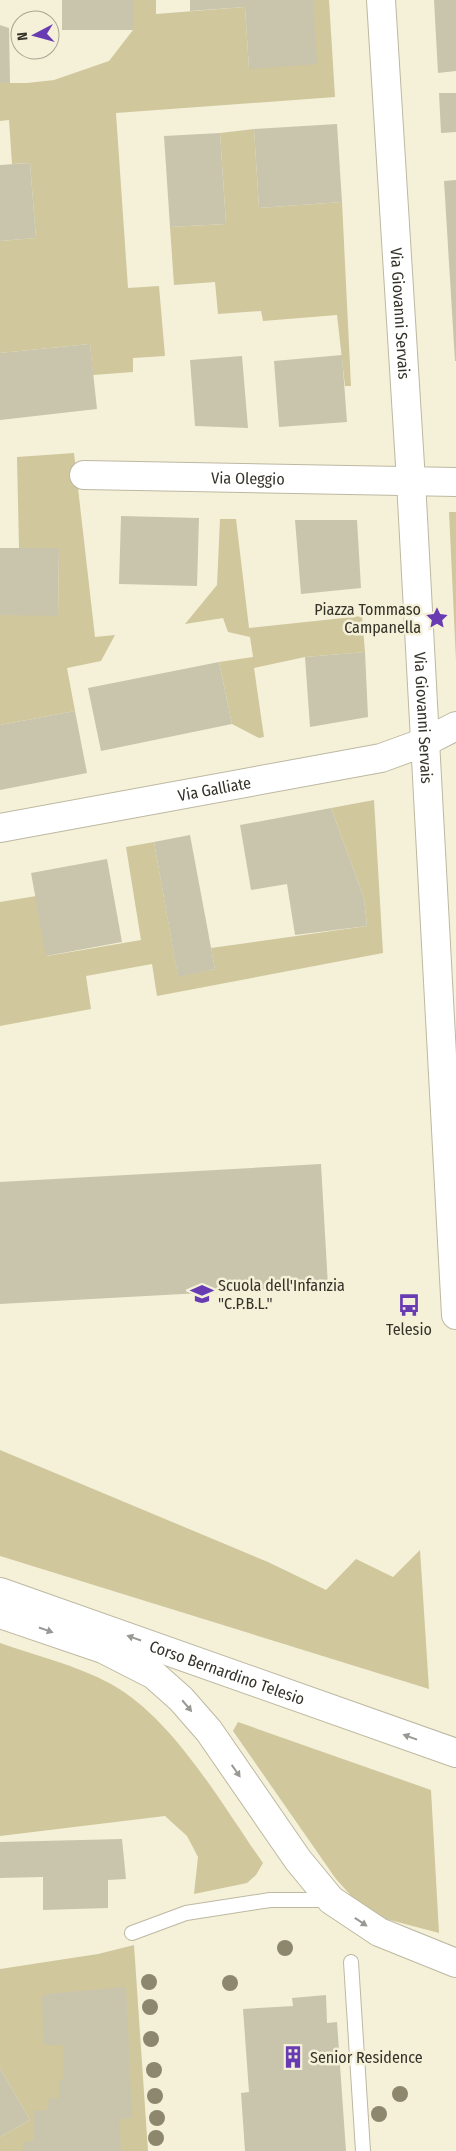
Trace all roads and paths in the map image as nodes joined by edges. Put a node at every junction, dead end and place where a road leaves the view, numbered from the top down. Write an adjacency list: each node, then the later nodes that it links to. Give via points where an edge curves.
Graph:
1 (381, 0): 3 (street, Via Giovanni Servais)
2 (84, 475): 3 (street, Via Oleggio)
3 (411, 481): 4 (street); 6 (street, Via Giovanni Servais)
4 (456, 482)
5 (456, 726): 6 (street)
6 (425, 742): 7 (street, Via Galliate, via 381,758); 8 (street, Via Giovanni Servais)
7 (0, 828)
8 (456, 1314)
9 (0, 1592): 11 (street, Corso Bernardino Telesio, one-way to 9)
10 (0, 1614): 12 (street, Corso Bernardino Telesio, one-way to 12, via 103,1649 154,1675 209,1731 298,1860)
11 (456, 1753)
12 (331, 1900): 13 (lane, via 270,1900 186,1912); 15 (street, Corso Bernardino Telesio, one-way to 15, via 379,1932)
13 (132, 1933)
14 (350, 1962): 16 (lane)
15 (456, 1962)
16 (363, 2151)

